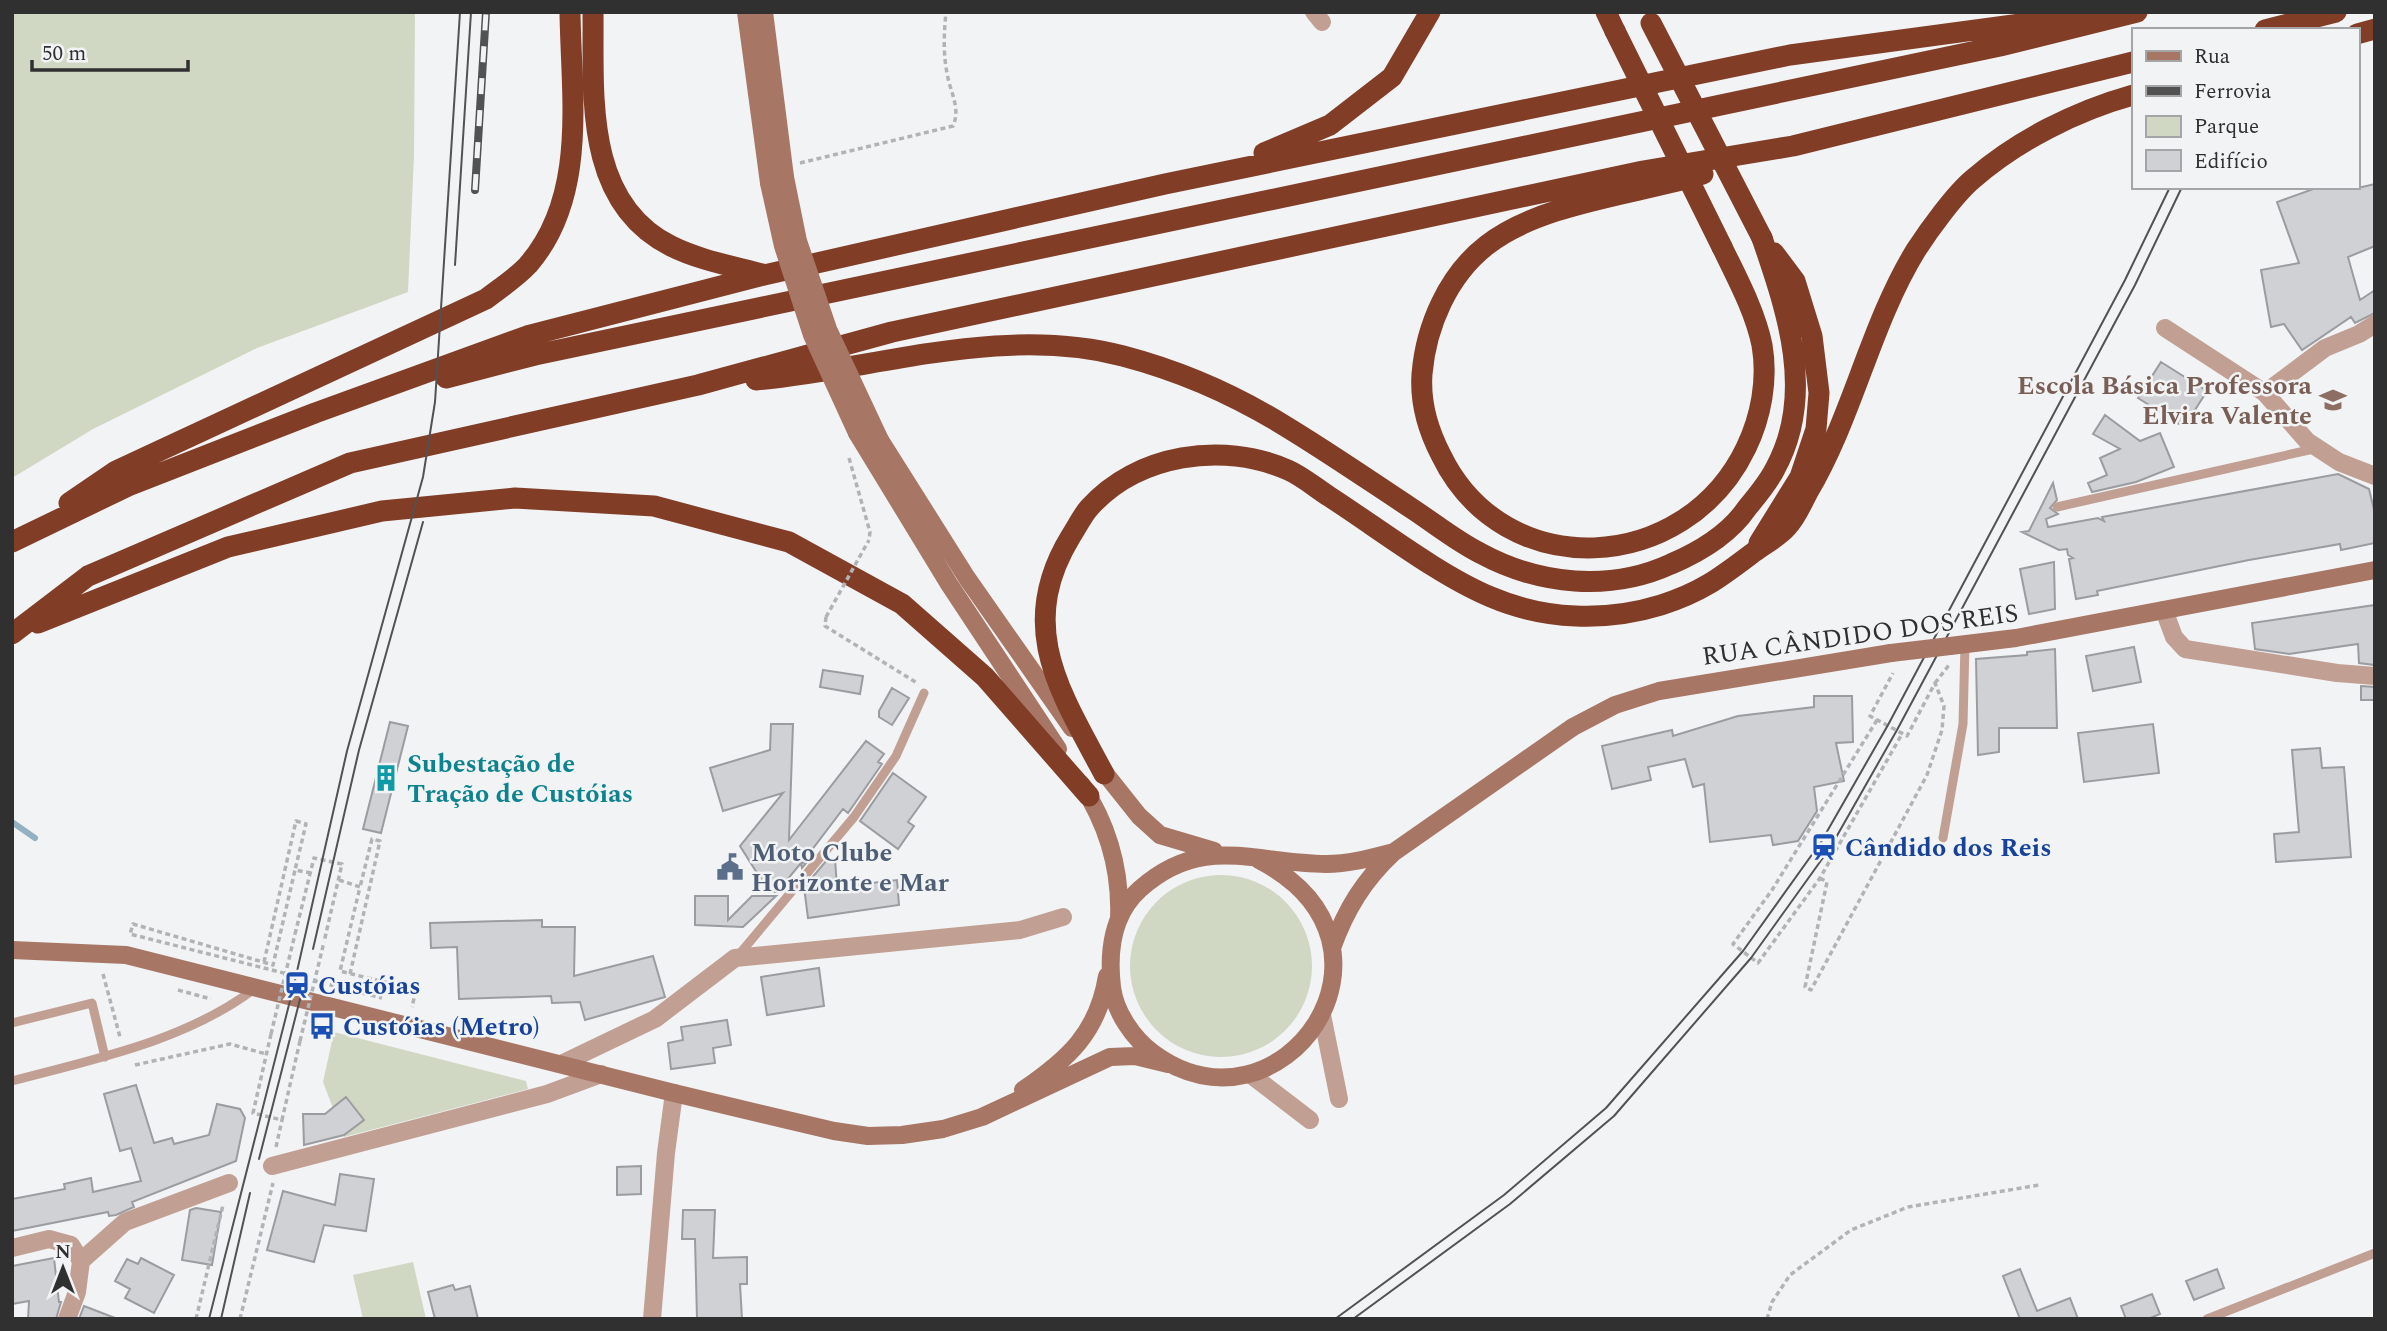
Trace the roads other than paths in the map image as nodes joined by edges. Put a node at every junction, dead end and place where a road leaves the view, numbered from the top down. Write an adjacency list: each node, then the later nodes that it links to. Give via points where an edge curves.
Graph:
1 (570, 12): 27 (highway, via 567,185 559,215 528,265 486,299 116,471)
2 (593, 12): 18 (highway, via 595,129 602,160 628,212 669,245)
3 (746, 12): 15 (main road)
4 (764, 12): 15 (main road)
5 (1430, 12): 16 (highway, via 1392,77 1330,125 1280,148)
6 (2108, 12): 16 (highway, via 1790,55)
7 (2137, 12): 23 (highway, via 1986,49 536,355)
8 (2336, 12): 11 (highway)
9 (1648, 18): 17 (highway, bridge)
10 (1610, 22): 14 (highway, bridge, via 1722,247 1747,300 1762,346 1763,388 1756,426 1735,470 1710,502 1675,528 1635,544 1585,550 1532,539 1490,516 1452,480 1432,438 1421,393 1424,350 1437,310 1456,278 1487,244 1541,215 1659,187)
11 (2273, 28)
12 (2132, 62): 14 (highway)
13 (2132, 95): 28 (highway, via 2043,130 1970,180 1916,251 1873,340 1819,472 1787,528)
14 (1793, 146): 21 (highway, via 1643,171 892,332)
15 (780, 175): 35 (main road, bridge, via 828,329 880,440 967,578); 36 (main road, bridge, via 783,246 812,335 857,433 949,584)
16 (1165, 184): 18 (highway)
17 (1762, 238): 21 (highway, via 1793,340 1791,427 1776,469 1738,521 1691,555 1650,574 1596,583 1541,577 1481,554 1284,425 1212,386 1121,355 1020,345 809,375); 28 (highway, via 1795,281 1812,336 1819,393 1816,429 1800,477)
18 (764, 275): 23 (highway, via 527,336)
19 (2375, 324): 22 (street, via 2325,348)
20 (2165, 328): 22 (street)
21 (698, 385): 31 (highway, via 350,463 88,576)
22 (2265, 393): 24 (street, via 2306,441)
23 (315, 412): 27 (highway, via 128,486)
24 (2318, 448): 25 (street); 26 (lane)
25 (2375, 476)
26 (2057, 508)
27 (12, 541)
28 (1754, 552): 35 (highway, via 1710,587 1660,605 1602,618 1543,612 1492,598 1459,580 1288,470 1237,456 1183,457 1152,466 1116,485 1088,509 1051,577 1047,651 1058,687)
29 (2375, 570): 30 (main road, RUA CÂNDIDO DOS REIS)
30 (2164, 610): 32 (main road, RUA CÂNDIDO DOS REIS); 33 (street, via 2174,637 2185,649)
31 (13, 634): 36 (highway, via 228,547 382,511 515,498 654,506 789,542 902,604 985,677)
32 (1957, 645): 37 (lane, via 1963,724); 38 (main road, RUA CÂNDIDO DOS REIS, bridge, via 1894,661 1659,691 1615,705 1573,727)
33 (2375, 676)
34 (924, 692): 45 (lane, via 896,756 854,817)
35 (1104, 774): 39 (main road, via 1160,835)
36 (1089, 796): 42 (main road, via 1102,819 1120,886)
37 (1943, 838)
38 (1394, 852): 40 (main road, RUA CÂNDIDO DOS REIS, via 1353,862); 43 (main road, RUA CÂNDIDO DOS REIS, via 1350,904)
39 (1221, 853): 40 (main road, RUA CÂNDIDO DOS REIS); 42 (main road, RUA CÂNDIDO DOS REIS, via 1189,858 1160,871 1136,893)
40 (1259, 860): 43 (main road, RUA CÂNDIDO DOS REIS, via 1286,873 1308,894 1324,919)
41 (1063, 917): 45 (street, via 1020,930)
42 (1119, 920): 46 (main road, RUA CÂNDIDO DOS REIS)
43 (1332, 948): 48 (main road, RUA CÂNDIDO DOS REIS, via 1333,982)
44 (12, 950): 47 (main road, via 126,955)
45 (735, 958): 51 (street, via 655,1019)
46 (1109, 961): 52 (main road, RUA CÂNDIDO DOS REIS, via 1112,992 1124,1021 1142,1045); 58 (main road, via 1105,987 1076,1049)
47 (254, 988): 50 (lane, via 234,1004 139,1048); 51 (main road)
48 (1322, 1016): 54 (main road, RUA CÂNDIDO DOS REIS, via 1304,1041 1279,1062); 57 (street)
49 (12, 1023): 50 (lane, via 92,1003)
50 (105, 1057): 55 (lane)
51 (561, 1064): 53 (main road)
52 (1168, 1064): 54 (main road, RUA CÂNDIDO DOS REIS, via 1194,1074); 58 (main road, via 1135,1056 1110,1057)
53 (601, 1074): 56 (main road); 60 (street, via 547,1094)
54 (1250, 1074): 59 (street)
55 (12, 1081)
56 (674, 1093): 58 (main road, via 868,1136 943,1129); 66 (street)
57 (1339, 1099)
58 (982, 1117)
59 (1310, 1120)
60 (275, 1165)
61 (229, 1183): 64 (street, via 125,1222)
62 (12, 1248): 64 (street, via 49,1239 71,1245)
63 (2375, 1253): 67 (lane)
64 (81, 1261): 65 (street)
65 (67, 1319)
66 (652, 1319)
67 (2207, 1319)

